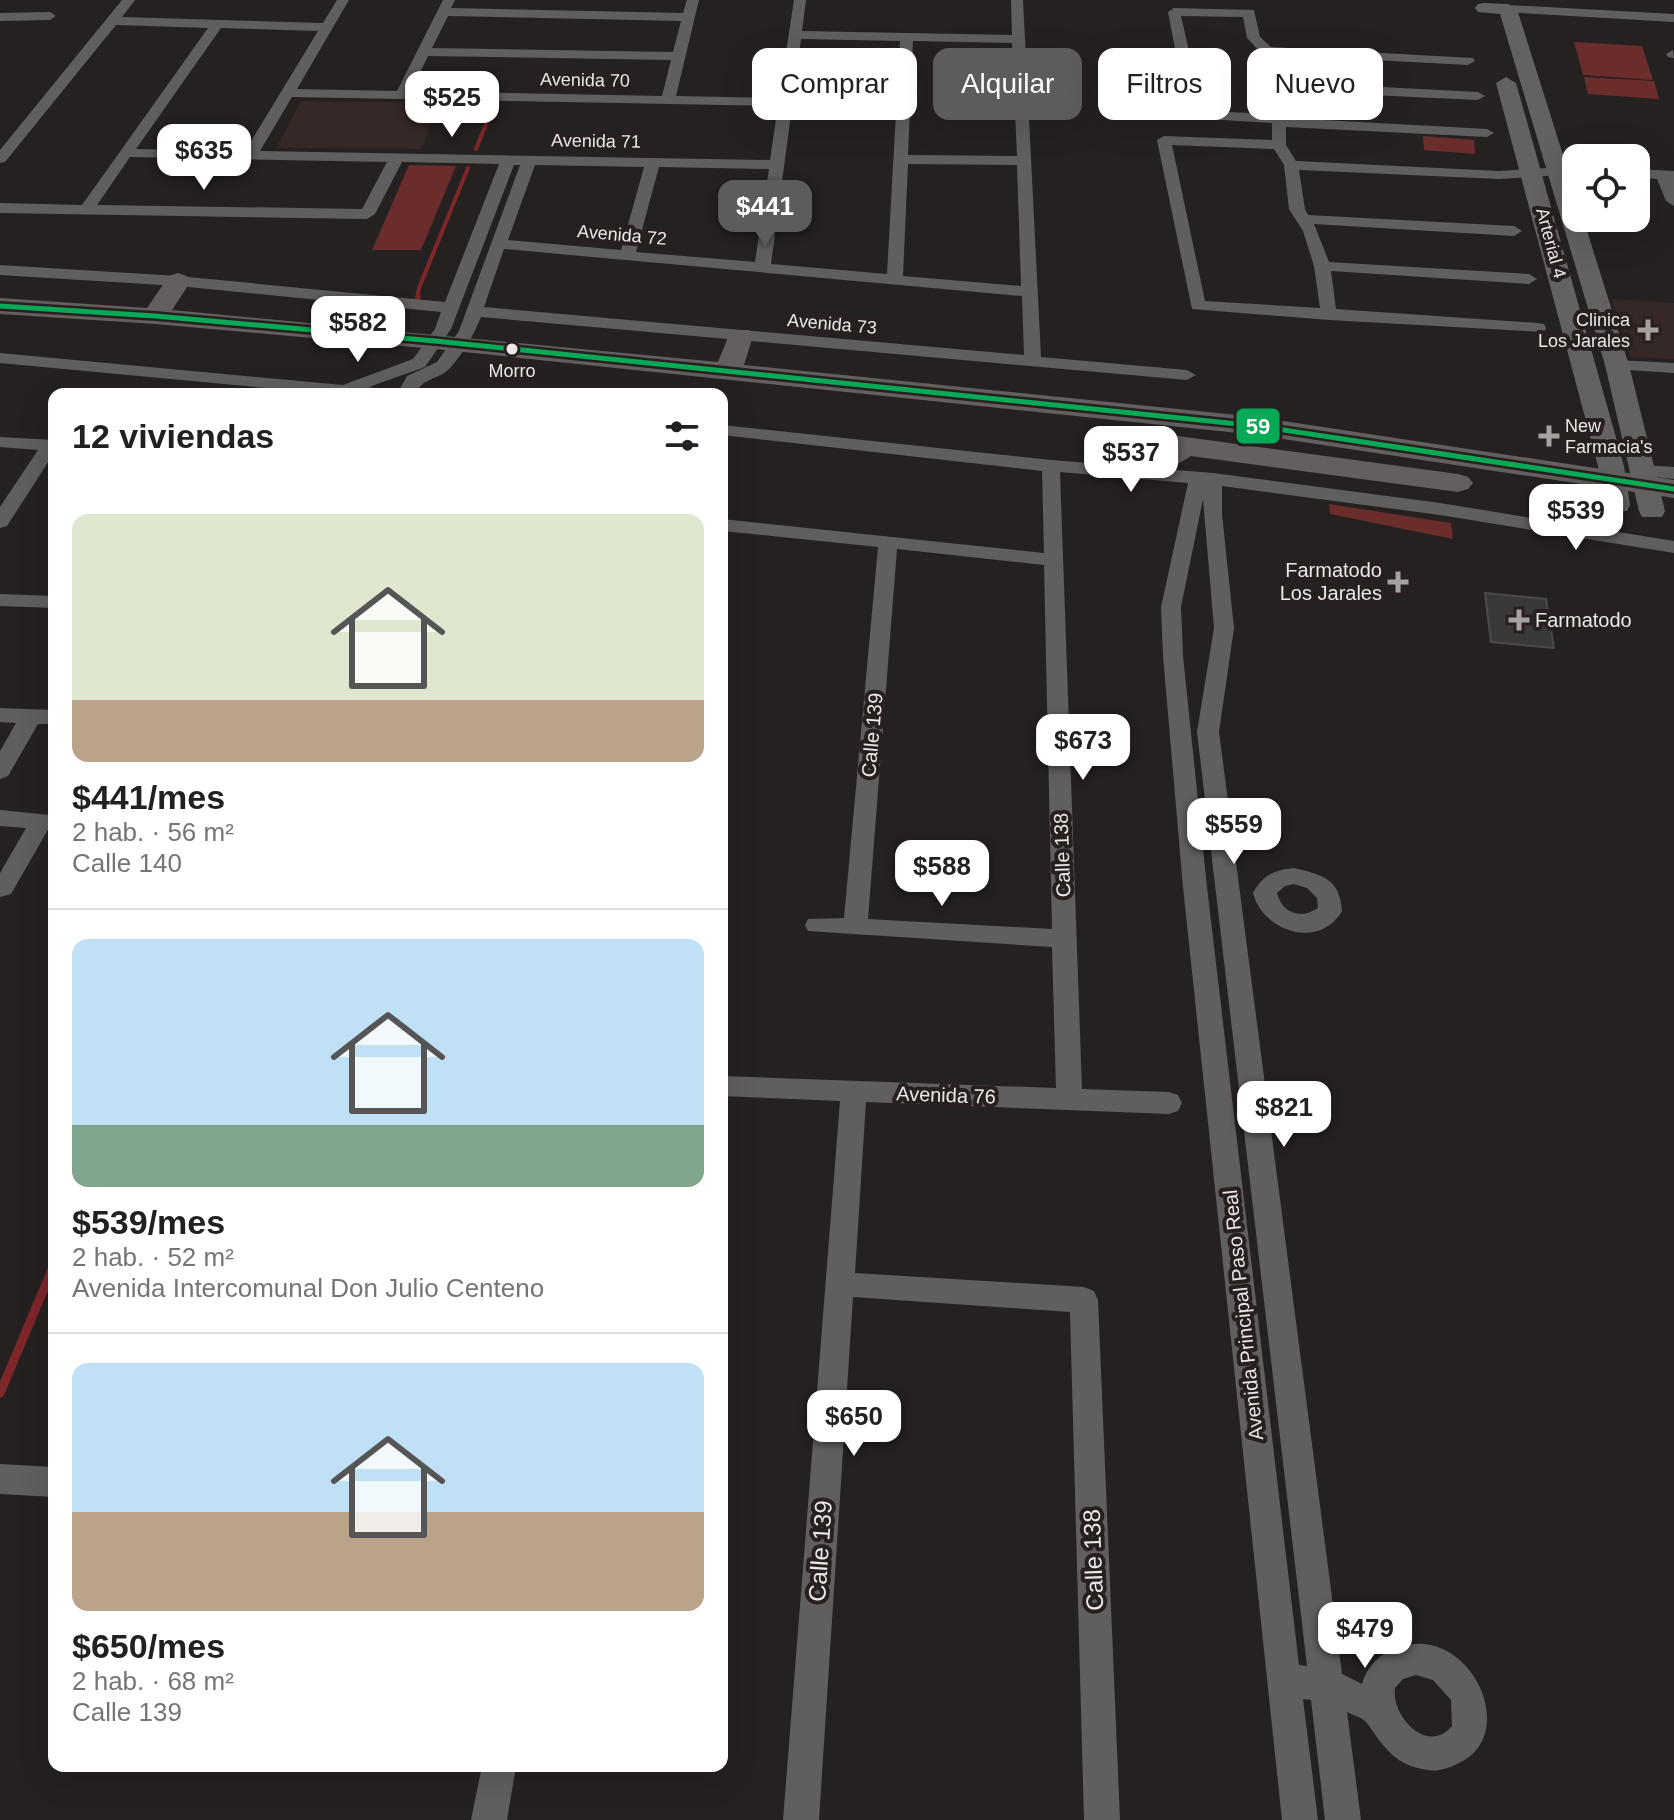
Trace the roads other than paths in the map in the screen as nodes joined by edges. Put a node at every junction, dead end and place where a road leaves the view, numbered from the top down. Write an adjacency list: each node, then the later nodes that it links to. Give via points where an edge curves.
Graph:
1 (129, 0): 13 (street)
2 (343, 0): 15 (street)
3 (693, 0): 10 (street)
4 (800, 0): 16 (street)
5 (1017, 0): 18 (street)
6 (446, 6): 10 (street); 22 (street)
7 (1508, 9): 8 (street); 11 (street); 39 (street, Arterial 4)
8 (1483, 10)
9 (50, 16): 12 (street)
10 (689, 17): 23 (street)
11 (1674, 18)
12 (2, 19)
13 (113, 21): 14 (street); 41 (street)
14 (217, 24): 15 (street); 37 (street)
15 (327, 27): 28 (street)
16 (795, 35): 17 (street); 19 (street)
17 (907, 37): 18 (street); 42 (street)
18 (1019, 39): 45 (street)
19 (793, 48)
20 (1181, 48): 21 (street, via 1177,10 1249,13 1254,38)
21 (1266, 48)
22 (423, 52): 23 (street); 29 (street)
23 (679, 56): 31 (street)
24 (1383, 57): 25 (street)
25 (1468, 61)
26 (1501, 67): 50 (street, Arterial 4)
27 (1383, 91): 30 (street)
28 (287, 93): 29 (street, Avenida 70); 38 (street)
29 (402, 95): 31 (street, Avenida 70)
30 (1478, 96)
31 (668, 99): 32 (street, Avenida 70)
32 (752, 101)
33 (783, 120): 47 (street)
34 (1280, 120): 35 (street); 36 (street)
35 (1487, 133)
36 (1279, 145): 48 (street); 73 (street, via 1164,140 1198,305)
37 (127, 153): 38 (street, Avenida 71); 57 (street)
38 (250, 155): 40 (street, Avenida 71)
39 (1562, 155)
40 (397, 158): 43 (street, Avenida 71); 57 (street, via 367,214)
41 (0, 159)
42 (901, 159): 45 (street); 66 (street)
43 (508, 160): 44 (street, Avenida 71); 71 (street)
44 (529, 160): 46 (street, Avenida 71); 61 (street)
45 (1024, 161): 69 (street)
46 (653, 162): 47 (street, Avenida 71); 62 (street)
47 (777, 165): 64 (street)
48 (1291, 165): 51 (street); 58 (street)
49 (1562, 169): 50 (street)
50 (1531, 172): 51 (street); 81 (street, Arterial 4)
51 (1368, 175): 53 (street); 54 (street)
52 (1668, 175): 55 (street)
53 (1311, 178)
54 (1500, 188)
55 (1674, 201)
56 (0, 208): 57 (street)
57 (86, 210)
58 (1303, 219): 59 (street); 63 (street)
59 (1514, 231)
60 (1583, 232): 82 (street, Arterial 4)
61 (497, 244): 62 (street, Avenida 72); 72 (street)
62 (627, 256): 64 (street, Avenida 72)
63 (1322, 266): 67 (street); 73 (street)
64 (762, 268): 66 (street, Avenida 72)
65 (0, 270): 68 (street)
66 (895, 279): 69 (street, Avenida 72)
67 (1529, 279)
68 (178, 281): 71 (street); 74 (main road)
69 (1029, 292): 80 (street)
70 (0, 306): 74 (main road)
71 (452, 308): 78 (street)
72 (474, 311): 77 (street, Avenida 73); 78 (street)
73 (1329, 315): 76 (street)
74 (155, 316): 78 (main road)
75 (0, 327): 78 (main road)
76 (1538, 328)
77 (740, 336): 80 (street, Avenida 73); 87 (main road)
78 (439, 353): 85 (street); 87 (main road); 91 (street)
79 (0, 358): 86 (street)
80 (1033, 363): 84 (street, Avenida 73)
81 (1583, 363): 82 (street); 101 (street, Arterial 4)
82 (1617, 365): 83 (street); 100 (street, Arterial 4)
83 (1674, 368)
84 (1187, 375)
85 (384, 377): 89 (street); 90 (street)
86 (242, 387): 88 (street)
87 (722, 387): 95 (main road); 101 (main road, via 1257,426)
88 (276, 388)
89 (350, 388)
90 (378, 388)
91 (409, 388)
92 (728, 431): 97 (street)
93 (0, 442): 94 (street)
94 (48, 445)
95 (1188, 445): 98 (main road); 101 (main road)
96 (48, 451): 102 (street)
97 (1051, 466): 98 (street); 108 (street, Calle 138)
98 (1130, 472): 99 (street)
99 (1206, 478): 104 (street); 111 (street, Avenida Principal Paso Real, via 1171,607); 112 (street, Avenida Principal Paso Real, via 1224,628)
100 (1661, 491): 101 (main road); 106 (street, Arterial 4)
101 (1616, 492): 104 (street, Arterial 4)
102 (0, 522)
103 (728, 529): 105 (street)
104 (1615, 537): 106 (street)
105 (888, 543): 108 (street); 122 (street, Calle 139)
106 (1652, 543): 107 (street)
107 (1674, 547)
108 (1054, 560): 123 (street, Calle 138)
109 (0, 600): 110 (street)
110 (48, 602)
111 (1174, 667): 112 (street); 117 (street, Avenida Principal Paso Real)
112 (1219, 671): 119 (street, Avenida Principal Paso Real, via 1208,732)
113 (0, 715): 114 (street)
114 (43, 716): 115 (street)
115 (0, 771)
116 (0, 818): 118 (street, via 42,821)
117 (1195, 887): 119 (street); 131 (street, Avenida Principal Paso Real)
118 (0, 888)
119 (1227, 889): 120 (street); 132 (street, Avenida Principal Paso Real)
120 (1266, 898)
121 (817, 925): 122 (street)
122 (855, 927): 123 (street)
123 (1064, 939): 126 (street, Calle 138)
124 (728, 1086): 125 (street, Avenida 76)
125 (854, 1091): 126 (street, Avenida 76); 128 (street, Calle 139)
126 (1069, 1099): 127 (street, Avenida 76)
127 (1169, 1103)
128 (839, 1284): 136 (street, Calle 139); 137 (street, Calle 138, via 1084,1300)
129 (0, 1479): 130 (street)
130 (48, 1482)
131 (1284, 1681): 132 (street); 138 (street, Avenida Principal Paso Real)
132 (1326, 1684): 133 (street); 139 (street, Avenida Principal Paso Real)
133 (1378, 1709)
134 (498, 1772): 135 (street)
135 (489, 1820)
136 (801, 1820)
137 (1102, 1820)
138 (1300, 1820)
139 (1343, 1820)

